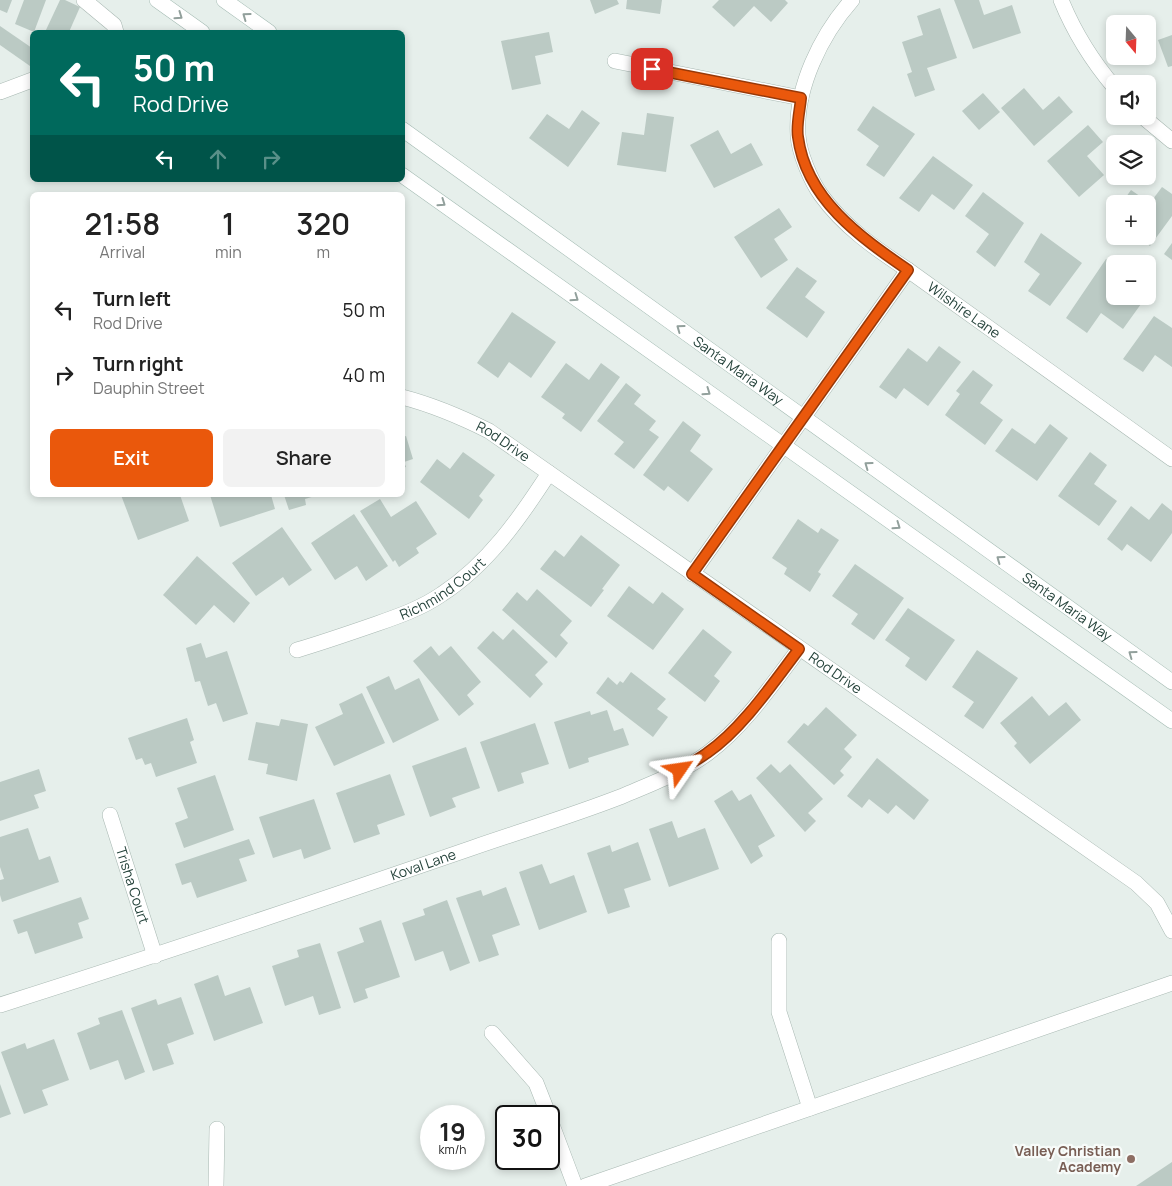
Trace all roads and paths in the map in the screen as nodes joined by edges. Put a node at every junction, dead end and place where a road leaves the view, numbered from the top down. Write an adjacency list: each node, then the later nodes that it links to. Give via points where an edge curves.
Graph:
1 (84, 0): 6 (street, via 114,24)
2 (224, 0): 8 (street, one-way to 2)
3 (852, 0): 13 (street, Wilshire Lane, via 825,36 804,83)
4 (1061, 0): 10 (street, via 1072,26)
5 (158, 1): 7 (street, one-way to 7)
6 (116, 30)
7 (199, 30)
8 (266, 30)
9 (615, 61): 13 (street)
10 (1106, 77)
11 (30, 81): 12 (street)
12 (0, 92)
13 (801, 98): 18 (street, Wilshire Lane, via 798,136 807,168 821,195 850,228)
14 (1153, 125): 16 (street)
15 (405, 130): 20 (street, Santa Maria Way, one-way to 15)
16 (1172, 141)
17 (405, 177): 21 (street, one-way to 21)
18 (908, 270): 20 (street); 22 (street, Wilshire Lane)
19 (405, 398): 23 (street, Rod Drive, via 454,414 489,432)
20 (803, 417): 21 (street); 27 (street, Santa Maria Way, one-way to 20)
21 (783, 446): 24 (street); 28 (street, one-way to 28)
22 (1172, 459)
23 (549, 473): 24 (street, Rod Drive); 26 (street, Richmind Court, via 519,520 474,570 442,595 410,612)
24 (692, 574): 25 (street, Rod Drive)
25 (799, 649): 30 (street, Rod Drive, via 1136,883 1157,903); 32 (street, Koval Lane, via 761,700 726,737 708,753 667,778 603,803)
26 (297, 650)
27 (1172, 682)
28 (1172, 721)
29 (110, 815): 32 (street, Trisha Court)
30 (1172, 931)
31 (779, 941): 37 (street, via 779,1012)
32 (155, 956): 34 (street, Koval Lane)
33 (1172, 983): 37 (street)
34 (0, 1005)
35 (492, 1033): 36 (street, via 536,1082)
36 (545, 1105)
37 (810, 1108): 42 (street)
38 (217, 1129): 40 (street)
39 (560, 1145): 41 (street)
40 (216, 1186)
41 (576, 1186)
42 (585, 1186)

